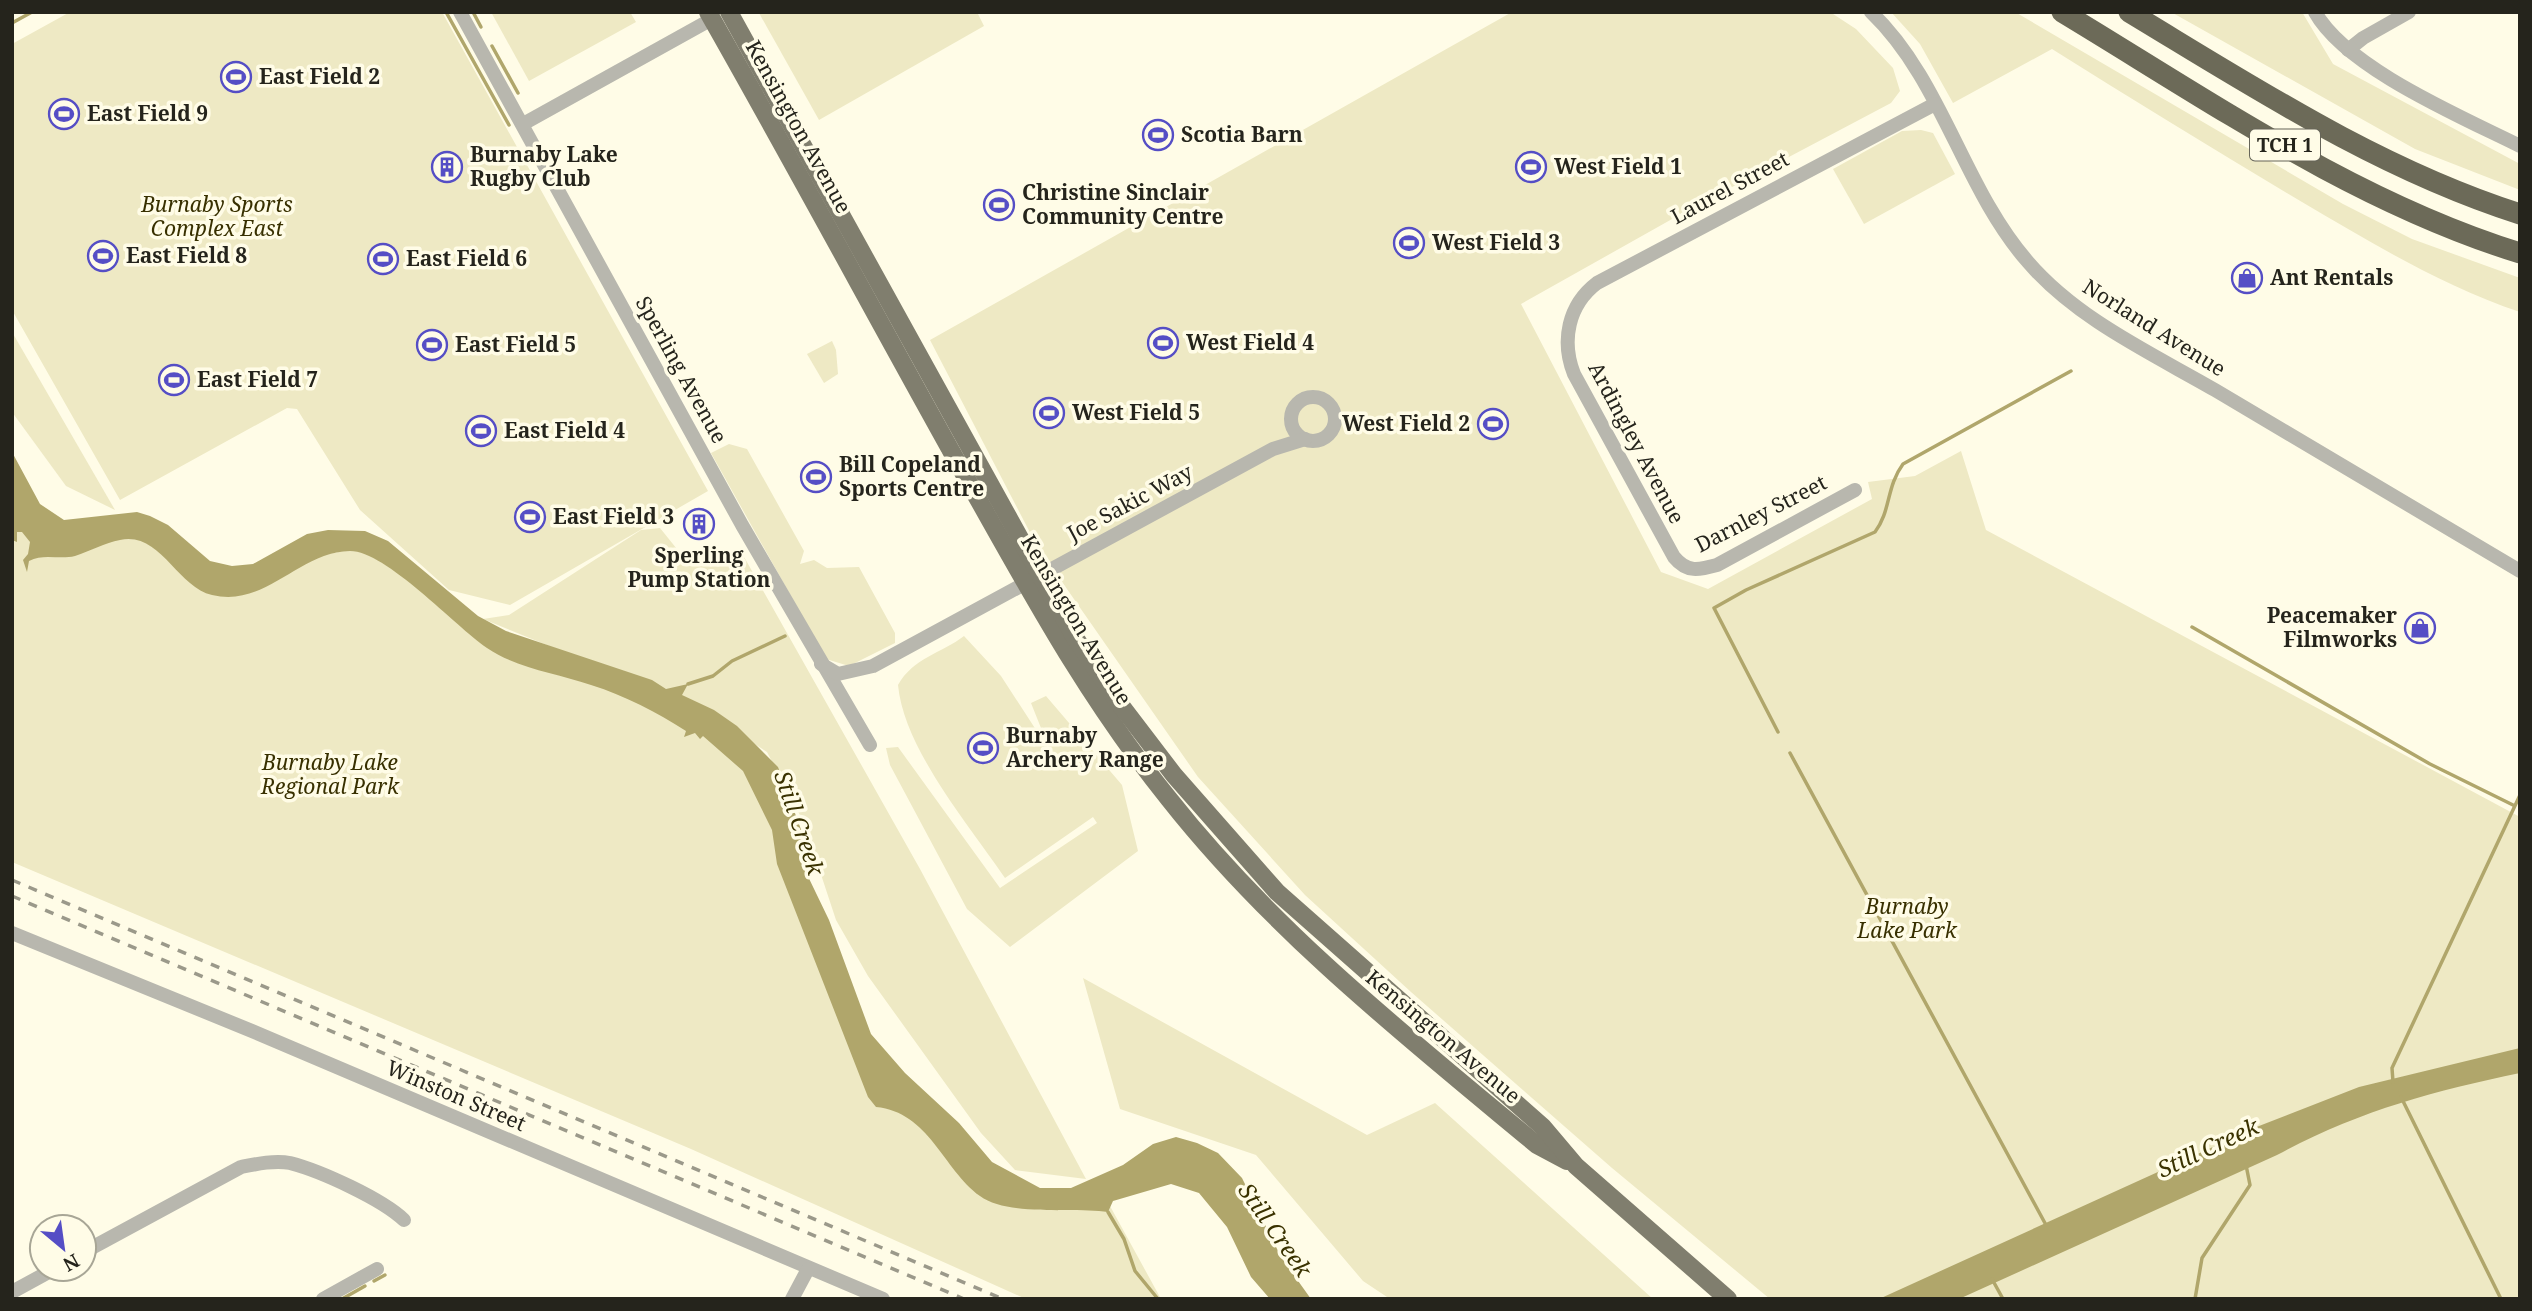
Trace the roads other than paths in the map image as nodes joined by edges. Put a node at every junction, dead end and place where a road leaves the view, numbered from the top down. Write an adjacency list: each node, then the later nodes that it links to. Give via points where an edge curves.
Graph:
1 (460, 12): 10 (street, Sperling Avenue)
2 (1871, 12): 9 (street, Norland Avenue, via 1905,51)
3 (2062, 12): 14 (highway, TCH 1, via 2328,171 2427,218)
4 (2129, 12): 13 (highway, TCH 1, via 2348,142 2470,198)
5 (2315, 12): 8 (street)
6 (2409, 12): 8 (street)
7 (718, 14): 10 (street); 22 (main road, Kensington Avenue)
8 (2348, 50): 12 (street)
9 (1935, 104): 15 (street, Laurel Street, via 1597,283 1580,301); 21 (street, Norland Avenue, via 2004,230 2062,296)
10 (523, 124): 23 (street, Sperling Avenue)
11 (2520, 130): 12 (street)
12 (2514, 143)
13 (2520, 214)
14 (2520, 253)
15 (1568, 332): 20 (street, Ardingley Avenue, via 1574,374 1674,557)
16 (1291, 418): 17 (street, via 1294,430); 17 (street, Joe Sakic Way, via 1295,405 1307,397 1321,398 1332,407 1335,421 1329,434 1316,441); 18 (street, Joe Sakic Way)
17 (1305, 439): 18 (street, Joe Sakic Way)
18 (1273, 449): 22 (street, Joe Sakic Way)
19 (1855, 490): 20 (street, Darnley Street, via 1717,565)
20 (1685, 568)
21 (2520, 571)
22 (1031, 578): 23 (street, Joe Sakic Way, via 873,666 838,674); 32 (main road, Kensington Avenue, via 1116,699 1198,804 1277,892 1542,1126 1576,1166)
23 (819, 664): 24 (street, Sperling Avenue)
24 (870, 745)
25 (12, 933): 29 (street, Winston Street)
26 (404, 1220): 27 (street, via 389,1206 289,1163 262,1163 241,1167)
27 (98, 1244)
28 (377, 1269): 33 (street)
29 (808, 1269): 34 (street); 35 (street, Winston Street)
30 (28, 1283): 31 (street)
31 (12, 1292)
32 (1731, 1298)
33 (323, 1299)
34 (792, 1299)
35 (883, 1299)

